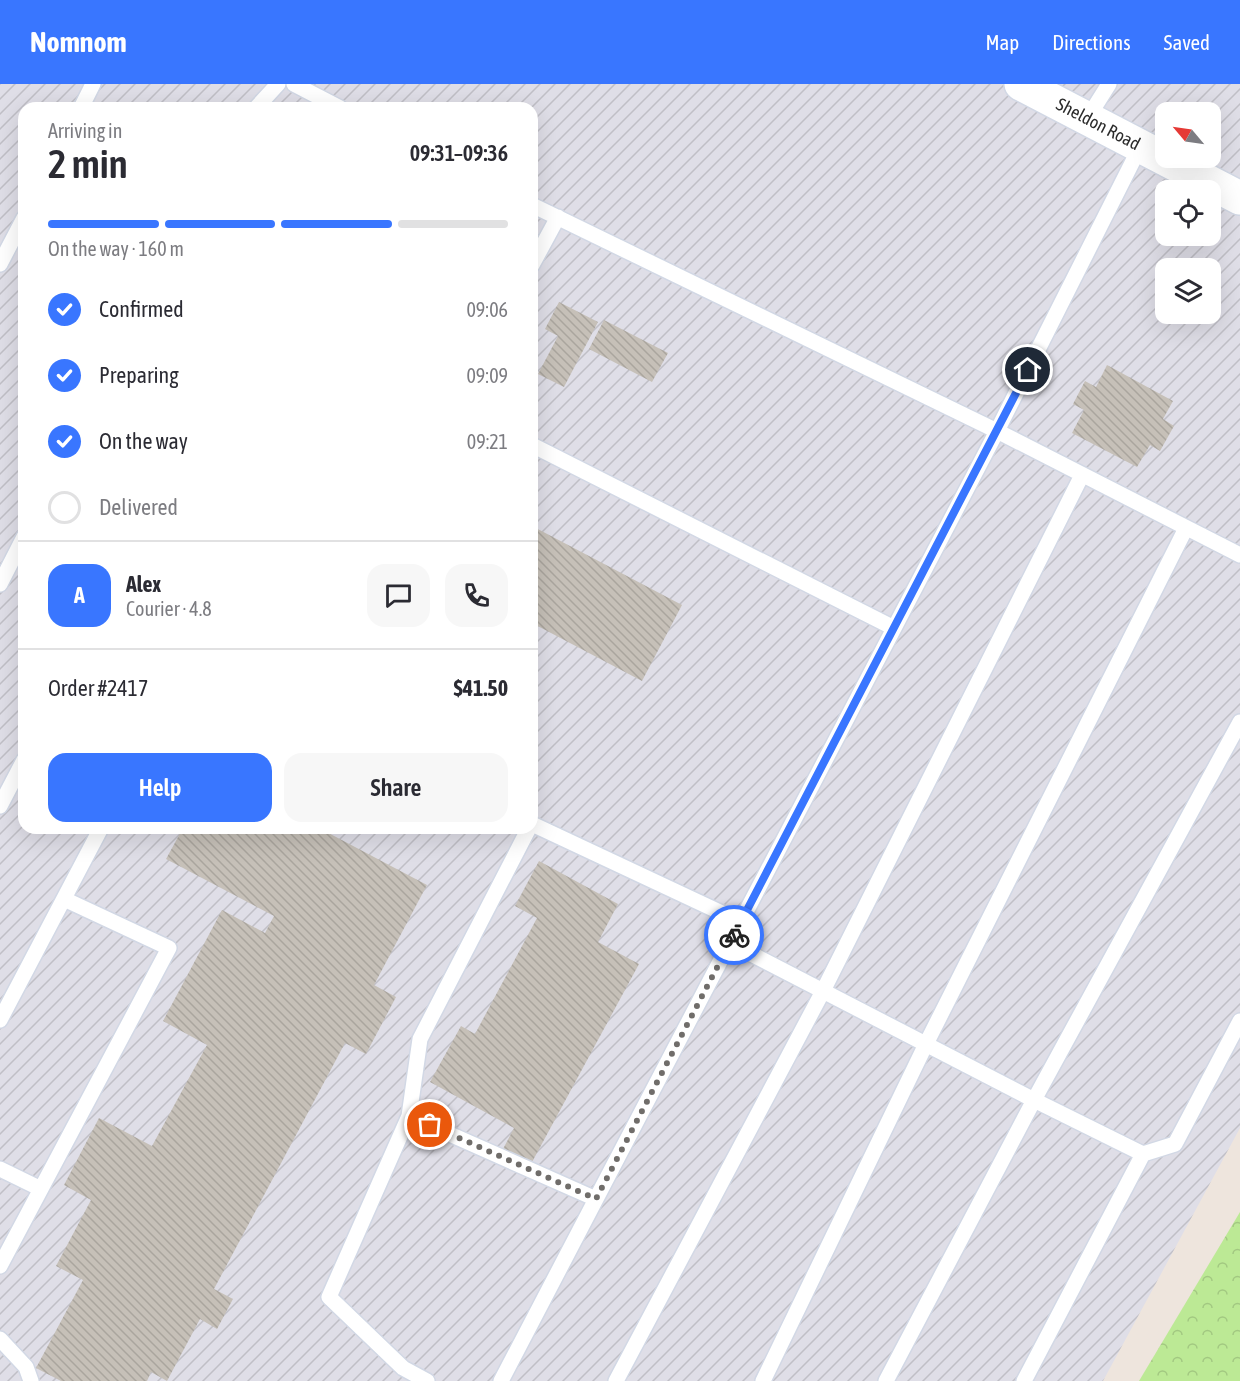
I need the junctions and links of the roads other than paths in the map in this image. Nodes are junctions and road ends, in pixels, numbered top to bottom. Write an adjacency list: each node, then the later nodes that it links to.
1 (93, 84): 6 (lane)
2 (278, 84): 7 (lane)
3 (294, 84): 8 (lane)
4 (1021, 84): 9 (main road, Sheldon Road)
5 (1109, 84): 9 (lane)
6 (84, 102)
7 (262, 102)
8 (328, 102)
9 (1087, 119): 10 (main road, Sheldon Road)
10 (1140, 147): 11 (main road, Sheldon Road); 17 (lane)
11 (1240, 198)
12 (538, 208): 13 (lane)
13 (558, 217): 15 (lane); 17 (lane)
14 (18, 230): 16 (lane)
15 (538, 255)
16 (0, 264)
17 (997, 431): 19 (lane); 24 (lane)
18 (538, 448): 24 (lane)
19 (1082, 475): 20 (lane); 34 (lane)
20 (1186, 528): 22 (lane); 37 (lane)
21 (18, 554): 23 (lane)
22 (1240, 555)
23 (0, 584)
24 (894, 628): 32 (lane)
25 (1240, 722): 38 (lane)
26 (18, 772): 27 (lane)
27 (0, 807)
28 (538, 827): 32 (lane)
29 (98, 834): 31 (lane)
30 (526, 834): 39 (lane)
31 (64, 898): 35 (lane); 42 (lane)
32 (741, 922): 33 (lane)
33 (730, 943): 34 (lane); 43 (lane)
34 (823, 991): 37 (lane); 49 (lane)
35 (0, 1020)
36 (1240, 1021): 40 (lane)
37 (926, 1044): 38 (lane); 50 (lane)
38 (1034, 1100): 40 (lane); 51 (lane)
39 (409, 1116): 43 (lane); 47 (lane)
40 (1143, 1154): 52 (lane)
41 (0, 1169): 42 (lane)
42 (41, 1189): 44 (lane)
43 (596, 1199): 48 (lane)
44 (0, 1266)
45 (0, 1339): 46 (lane)
46 (31, 1381)
47 (427, 1381)
48 (501, 1381)
49 (616, 1381)
50 (763, 1381)
51 (886, 1381)
52 (1024, 1381)

